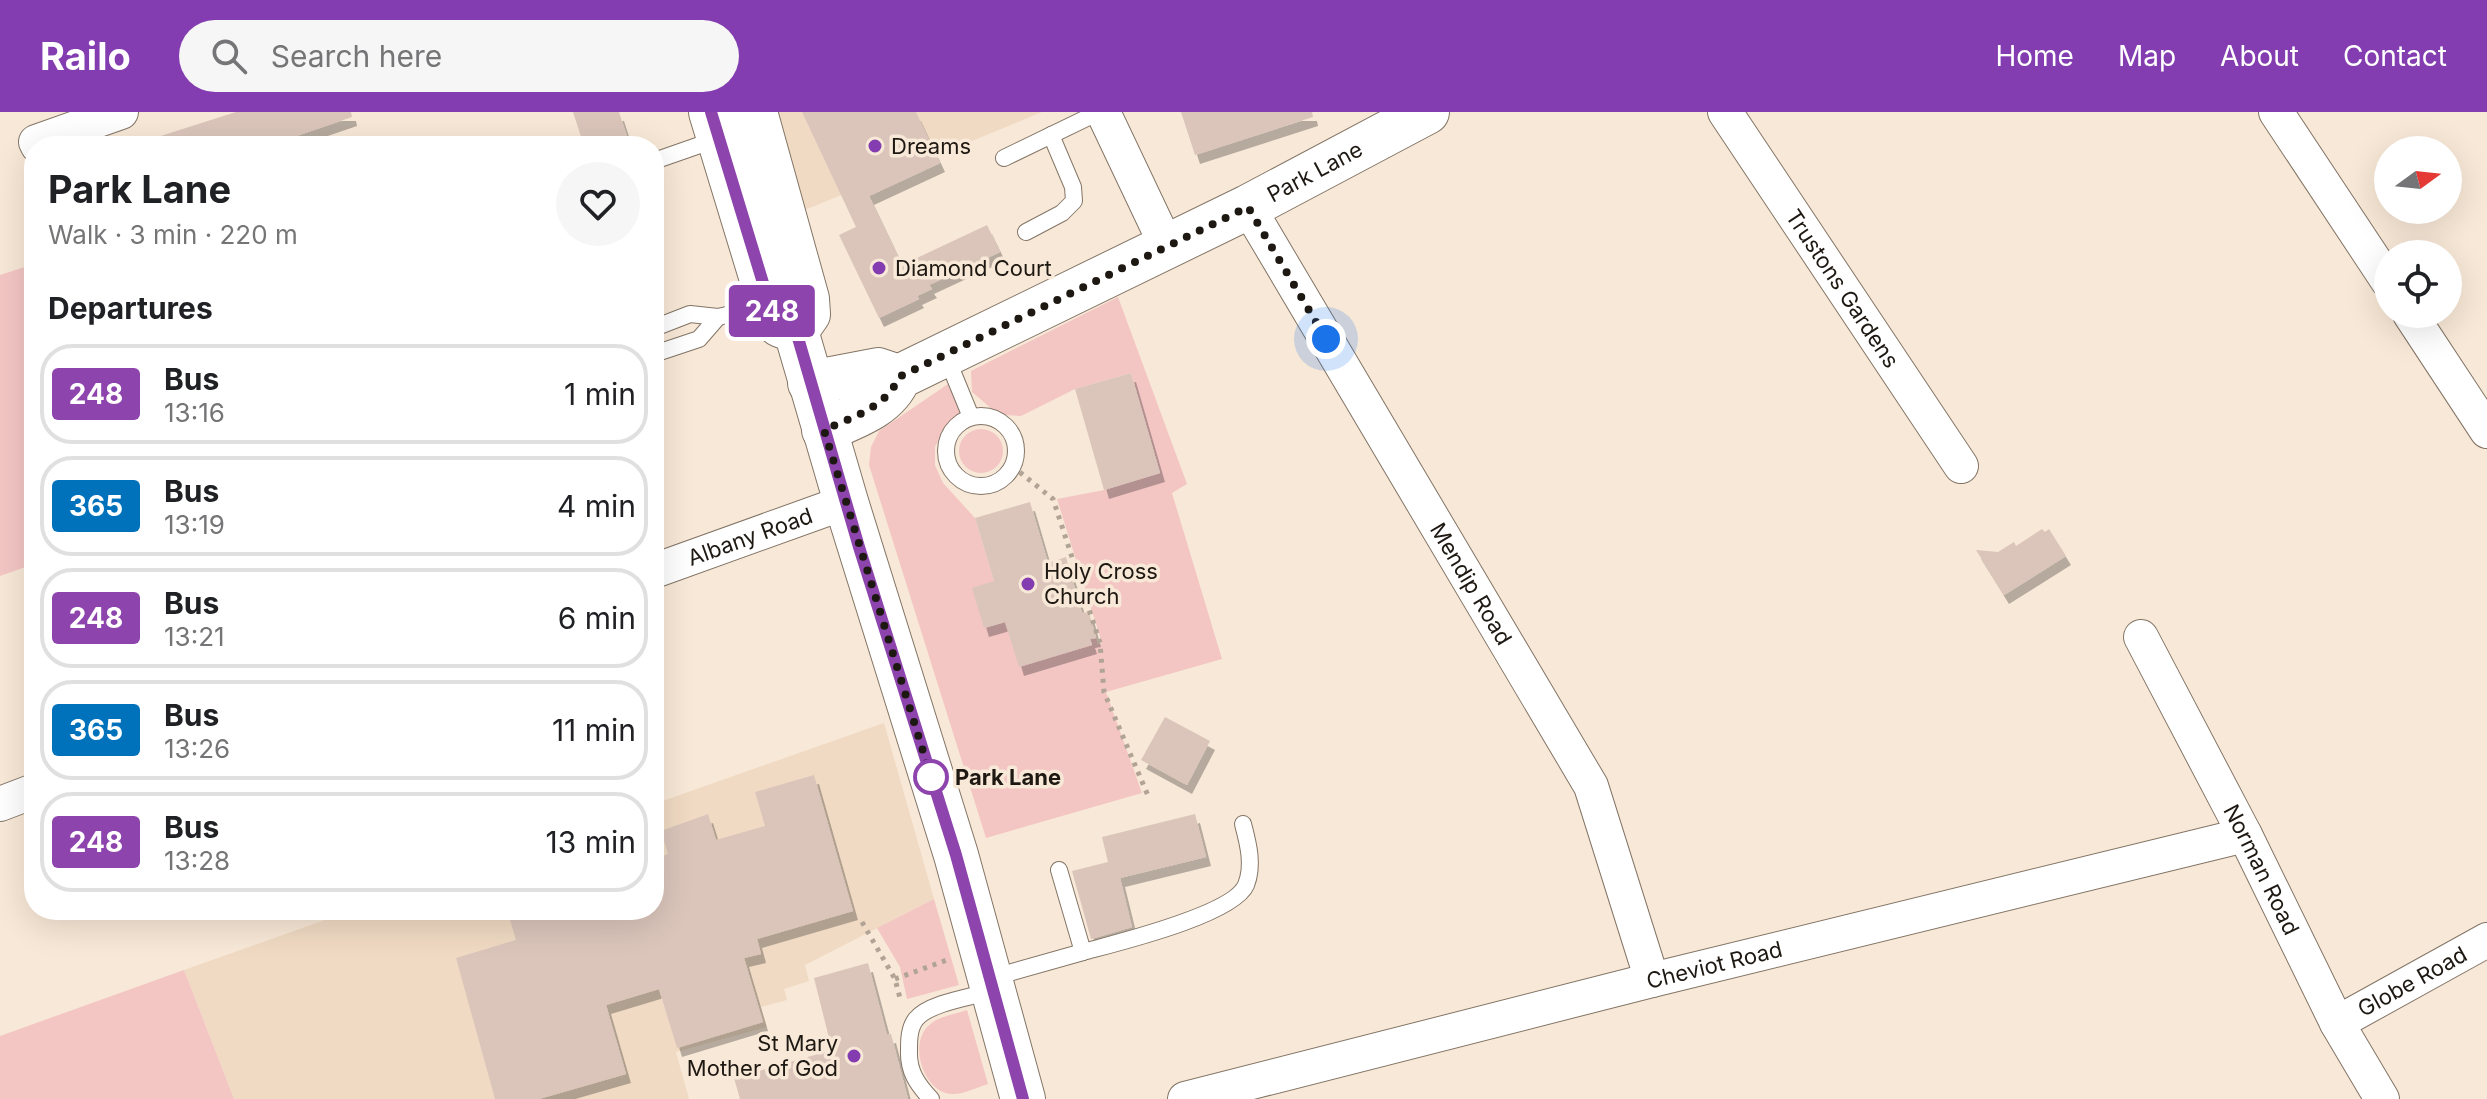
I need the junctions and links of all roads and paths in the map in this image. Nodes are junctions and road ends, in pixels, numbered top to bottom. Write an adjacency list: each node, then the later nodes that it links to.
1 (121, 112): 9 (street)
2 (755, 112): 18 (main road)
3 (1101, 112): 8 (lane); 14 (street)
4 (1427, 112): 12 (main road, Park Lane)
5 (1725, 112): 28 (street, Trustons Gardens)
6 (2276, 112): 15 (street)
7 (715, 125): 10 (lane); 18 (main road)
8 (1051, 135): 11 (lane); 13 (lane)
9 (53, 136)
10 (664, 155)
11 (1004, 158)
12 (1248, 207): 14 (main road, Park Lane); 43 (street, Mendip Road)
13 (1026, 232)
14 (1167, 247): 21 (main road, Park Lane)
15 (2374, 260)
16 (718, 317): 17 (lane); 18 (lane); 20 (lane)
17 (664, 324)
18 (788, 328): 23 (main road)
19 (2419, 328): 26 (street)
20 (664, 351)
21 (946, 354): 22 (main road, Park Lane); 24 (lane)
22 (899, 377): 23 (main road); 25 (main road, Park Lane)
23 (810, 383): 25 (main road)
24 (971, 417): 27 (lane); 27 (lane)
25 (824, 430): 29 (main road)
26 (2487, 431)
27 (1012, 466): 33 (path)
28 (1961, 466)
29 (846, 502): 30 (street, Albany Road); 41 (main road)
30 (664, 567)
31 (2141, 637): 36 (street, Norman Road)
32 (24, 795): 34 (street)
33 (1149, 798)
34 (0, 804)
35 (1243, 824): 40 (lane)
36 (2245, 835): 43 (street, Cheviot Road); 44 (street, Norman Road)
37 (1059, 870): 40 (lane)
38 (862, 922): 42 (path)
39 (2487, 940): 44 (street, Globe Road)
40 (1083, 952): 41 (lane)
41 (988, 972): 42 (path); 45 (lane); 47 (main road)
42 (895, 979): 45 (path)
43 (1652, 980): 48 (street, Cheviot Road)
44 (2337, 1023): 49 (street, Norman Road)
45 (909, 1034): 46 (lane)
46 (931, 1099)
47 (1023, 1099)
48 (1185, 1099)
49 (2382, 1099)

